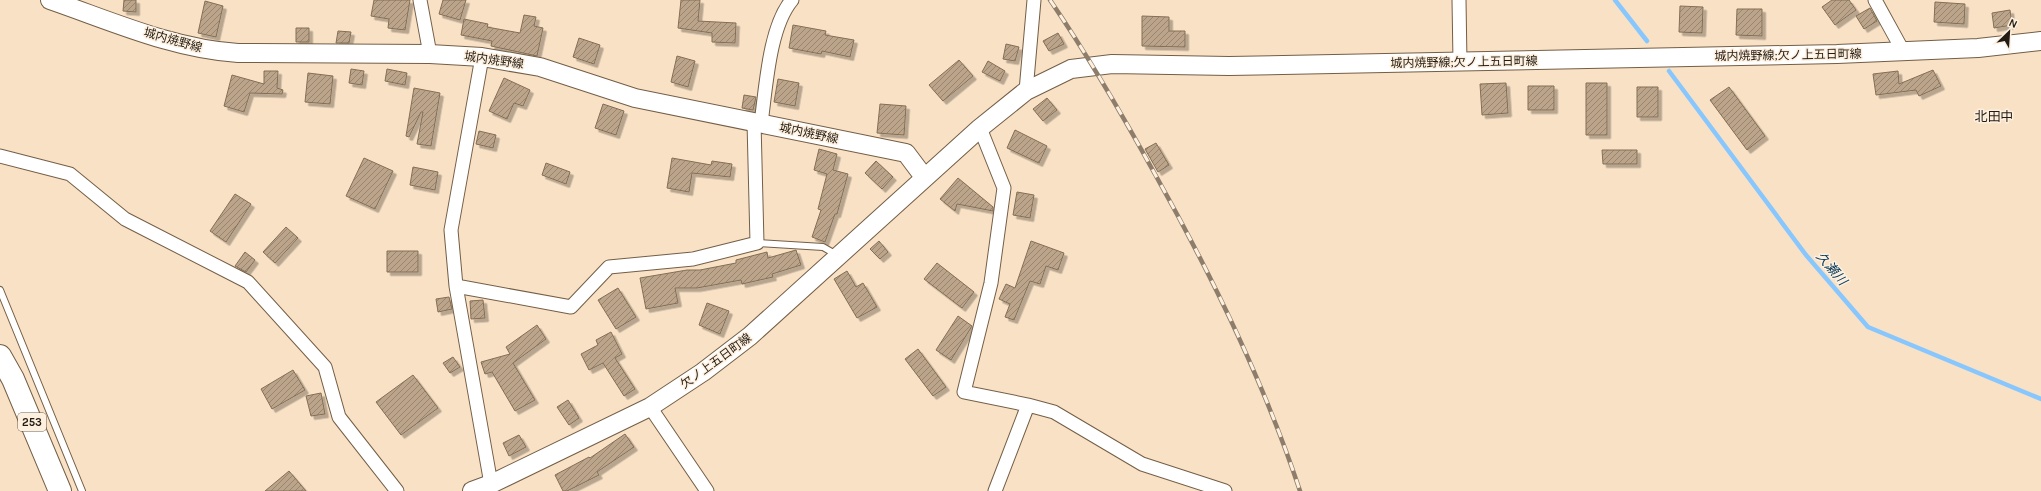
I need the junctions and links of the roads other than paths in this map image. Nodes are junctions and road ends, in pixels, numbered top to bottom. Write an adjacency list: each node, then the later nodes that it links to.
1 (50, 0): 9 (main road, 城内焼野線)
2 (420, 0): 9 (street)
3 (792, 0): 13 (street)
4 (1034, 0): 12 (street)
5 (1459, 0): 11 (street)
6 (1875, 0): 8 (street)
7 (2041, 41): 8 (main road, 城内焼野線;欠ノ上五日町線)
8 (1903, 51): 11 (main road, 城内焼野線;欠ノ上五日町線)
9 (430, 54): 10 (main road, 城内焼野線)
10 (482, 57): 13 (main road, 城内焼野線); 19 (street)
11 (1460, 62): 12 (main road, 城内焼野線;欠ノ上五日町線)
12 (1026, 91): 14 (main road, 城内焼野線;欠ノ上五日町線)
13 (758, 123): 16 (main road, 城内焼野線); 17 (street)
14 (980, 128): 16 (main road, 城内焼野線;欠ノ上五日町線); 22 (street)
15 (0, 156): 27 (street)
16 (924, 177): 18 (main road, 欠ノ上五日町線)
17 (757, 243): 18 (lane); 19 (street)
18 (838, 255): 23 (main road, 欠ノ上五日町線)
19 (456, 286): 24 (street)
20 (0, 290): 26 (lane)
21 (0, 356): 25 (highway, 253)
22 (1028, 405): 30 (street); 31 (street)
23 (650, 407): 24 (main road, 欠ノ上五日町線); 29 (street)
24 (491, 484): 28 (main road, 欠ノ上五日町線)
25 (60, 491)
26 (82, 491)
27 (397, 491)
28 (472, 491)
29 (707, 491)
30 (995, 491)
31 (1225, 491)

